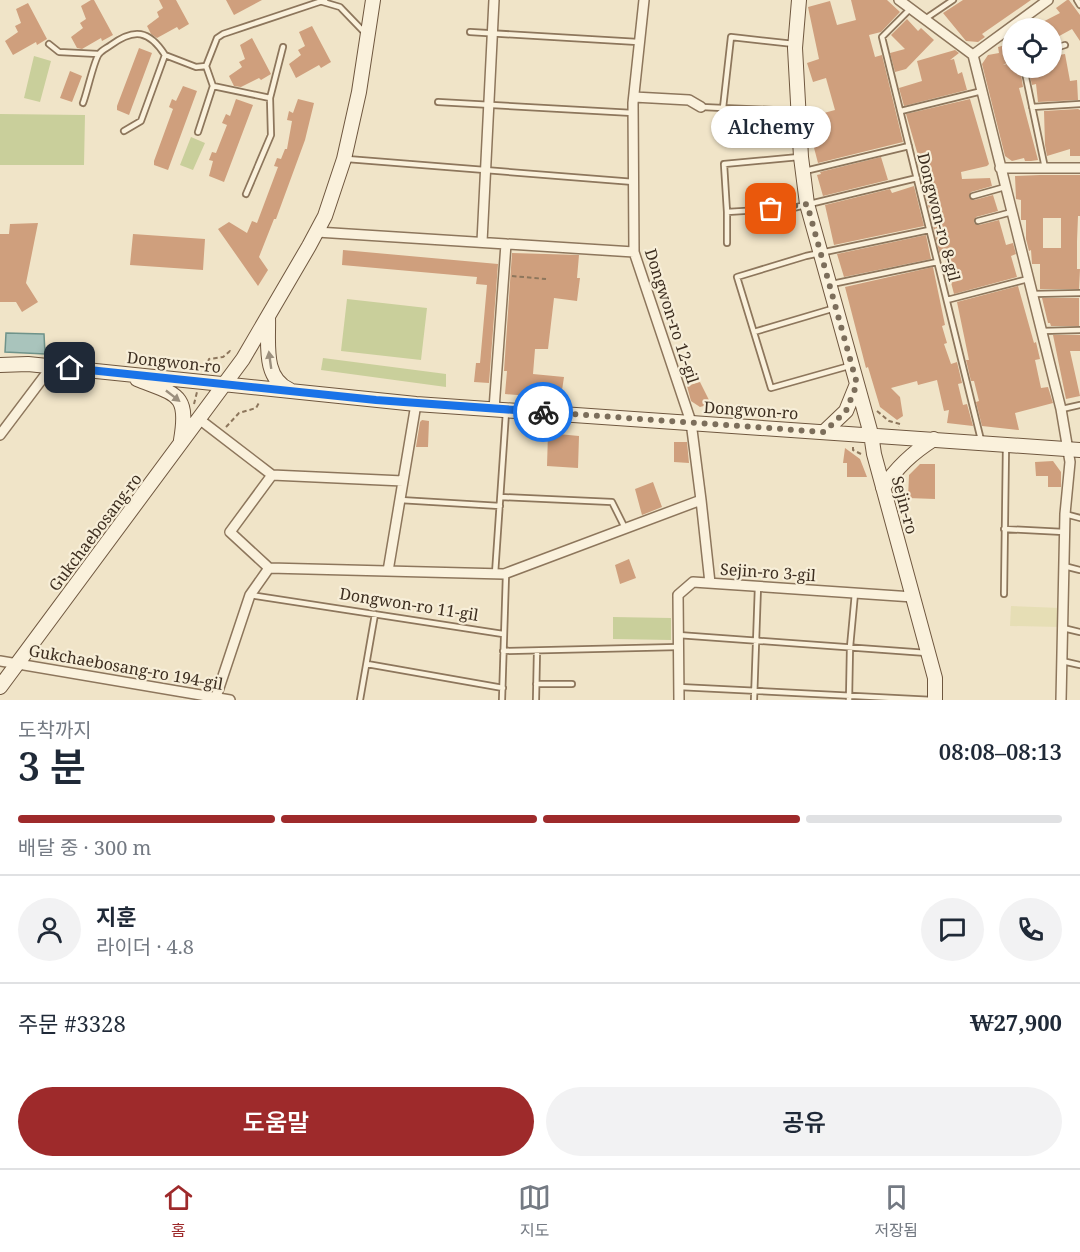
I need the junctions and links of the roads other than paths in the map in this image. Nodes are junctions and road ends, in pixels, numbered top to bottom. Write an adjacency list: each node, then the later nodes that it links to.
1 (373, 0): 16 (main road, Gukchaebosang-ro)
2 (494, 0): 15 (street)
3 (644, 0): 18 (street, Dongwon-ro 12-gil)
4 (800, 0): 20 (main road, Sejin-ro)
5 (899, 0): 11 (street)
6 (953, 0): 13 (lane)
7 (1048, 0): 12 (street)
8 (1077, 0): 10 (lane)
9 (324, 1): 16 (lane); 27 (lane)
10 (1080, 5)
11 (911, 9): 13 (street); 41 (lane, Dongwon-ro 8-gil)
12 (1026, 18)
13 (925, 19): 26 (street)
14 (470, 32): 15 (lane)
15 (493, 34): 18 (lane); 35 (street)
16 (368, 36): 47 (main road, Gukchaebosang-ro)
17 (1002, 36): 26 (street)
18 (639, 42): 31 (street, Dongwon-ro 12-gil)
19 (48, 44): 24 (lane)
20 (795, 45): 39 (lane); 40 (main road, Sejin-ro)
21 (1065, 45): 22 (lane)
22 (1062, 46)
23 (284, 47): 32 (lane)
24 (98, 54): 25 (lane); 34 (lane)
25 (165, 55): 27 (lane); 43 (lane)
26 (973, 55): 30 (street)
27 (206, 66): 29 (lane)
28 (1026, 78): 38 (lane)
29 (213, 86): 32 (lane); 44 (lane)
30 (982, 91): 41 (lane); 48 (street)
31 (634, 97): 37 (street); 42 (street, Dongwon-ro 12-gil)
32 (270, 98): 56 (lane)
33 (438, 102): 35 (lane)
34 (84, 103)
35 (488, 105): 42 (lane); 51 (street)
36 (1080, 105): 38 (lane)
37 (700, 107): 39 (lane)
38 (1032, 107): 49 (lane)
39 (723, 108): 40 (lane)
40 (798, 111): 46 (main road, Sejin-ro)
41 (901, 111): 45 (lane, Dongwon-ro 8-gil)
42 (633, 113): 54 (street, Dongwon-ro 12-gil)
43 (124, 131)
44 (198, 132)
45 (909, 146): 52 (lane); 53 (lane, Dongwon-ro 8-gil)
46 (801, 157): 52 (main road, Sejin-ro); 59 (lane)
47 (344, 159): 51 (lane); 63 (main road, Gukchaebosang-ro)
48 (1000, 168): 49 (street); 55 (street)
49 (1046, 168): 50 (street)
50 (1080, 168)
51 (486, 170): 54 (lane); 64 (street)
52 (803, 172): 58 (main road, Sejin-ro)
53 (917, 178): 58 (lane); 62 (lane, Dongwon-ro 8-gil)
54 (634, 182): 67 (street, Dongwon-ro 12-gil)
55 (1005, 187): 57 (lane); 60 (street)
56 (246, 194)
57 (973, 196)
58 (807, 204): 59 (lane); 68 (main road, Sejin-ro)
59 (727, 212): 65 (lane)
60 (1012, 212): 61 (lane); 70 (street)
61 (978, 221)
62 (929, 230): 68 (lane); 69 (lane, Dongwon-ro 8-gil)
63 (317, 232): 64 (street); 76 (main road, Gukchaebosang-ro)
64 (482, 242): 66 (street)
65 (727, 243)
66 (506, 244): 67 (street); 89 (street)
67 (634, 252): 92 (street, Dongwon-ro 12-gil)
68 (820, 255): 71 (main road, Sejin-ro); 79 (lane)
69 (937, 262): 71 (lane); 74 (lane, Dongwon-ro 8-gil)
70 (1030, 279): 73 (street); 74 (lane)
71 (830, 285): 75 (main road, Sejin-ro)
72 (1080, 293): 73 (lane)
73 (1033, 294): 78 (street)
74 (946, 300): 97 (lane, Dongwon-ro 8-gil)
75 (836, 307): 79 (lane); 81 (main road, Sejin-ro)
76 (268, 316): 84 (main road, Gukchaebosang-ro); 86 (main road, one-way to 76)
77 (1080, 330): 78 (lane)
78 (1042, 331): 90 (street)
79 (754, 332): 81 (lane)
80 (0, 365): 82 (main road, Dongwon-ro)
81 (852, 365): 85 (main road, Sejin-ro)
82 (52, 366): 83 (main road, Dongwon-ro); 95 (street)
83 (124, 373): 84 (main road, Dongwon-ro); 99 (main road, one-way to 99)
84 (226, 383): 86 (main road, Dongwon-ro); 91 (main road, Gukchaebosang-ro)
85 (857, 384): 93 (main road); 94 (main road, Sejin-ro)
86 (295, 393): 87 (main road, Dongwon-ro)
87 (416, 404): 89 (main road, Dongwon-ro); 102 (street)
88 (1080, 405): 90 (lane)
89 (500, 409): 92 (main road, Dongwon-ro); 104 (lane)
90 (1061, 409): 100 (street)
91 (199, 419): 99 (main road, Gukchaebosang-ro); 101 (street)
92 (691, 422): 93 (main road, Dongwon-ro); 106 (street)
93 (824, 432): 94 (main road, Dongwon-ro)
94 (871, 434): 96 (main road, Dongwon-ro); 103 (main road, Sejin-ro)
95 (0, 435)
96 (934, 439): 97 (main road, Dongwon-ro); 103 (main road)
97 (981, 442): 98 (main road, Dongwon-ro)
98 (1006, 444): 100 (main road, Dongwon-ro); 111 (lane)
99 (180, 445): 138 (main road, Gukchaebosang-ro)
100 (1075, 450): 108 (street)
101 (272, 475): 102 (street); 114 (street)
102 (403, 481): 105 (street)
103 (884, 488): 124 (main road, Sejin-ro)
104 (501, 496): 107 (lane); 110 (lane)
105 (400, 500): 107 (lane); 116 (street)
106 (701, 500): 110 (street, Dongwon-ro 11-gil); 119 (street)
107 (500, 506): 117 (lane)
108 (1065, 514): 109 (lane); 112 (street)
109 (1080, 518)
110 (625, 528): 118 (street, Dongwon-ro 11-gil)
111 (1004, 529): 112 (lane); 122 (lane)
112 (1064, 532): 113 (street)
113 (1064, 566): 115 (lane); 126 (street)
114 (268, 568): 116 (street, Dongwon-ro 11-gil); 123 (street)
115 (1080, 570)
116 (388, 571): 117 (street, Dongwon-ro 11-gil)
117 (495, 574): 118 (street, Dongwon-ro 11-gil)
118 (506, 574): 128 (lane, Dongwon-ro 11-gil)
119 (710, 583): 120 (street, Sejin-ro 3-gil); 129 (street, Sejin-ro 3-gil)
120 (758, 586): 121 (street, Sejin-ro 3-gil); 130 (lane)
121 (855, 593): 124 (street, Sejin-ro 3-gil); 132 (lane)
122 (1004, 594)
123 (250, 595): 125 (lane, Dongwon-ro 11-gil); 148 (street)
124 (913, 597): 135 (main road, Sejin-ro)
125 (375, 614): 128 (lane, Dongwon-ro 11-gil); 139 (lane)
126 (1063, 628): 127 (lane); 136 (street)
127 (1080, 632)
128 (503, 634): 133 (lane)
129 (678, 635): 130 (lane); 131 (street, Sejin-ro 3-gil)
130 (755, 640): 132 (lane); 146 (lane)
131 (678, 647): 134 (lane); 144 (street, Sejin-ro 3-gil)
132 (850, 647): 135 (lane); 147 (lane)
133 (503, 651): 134 (lane); 145 (lane)
134 (537, 651): 141 (lane)
135 (928, 653): 155 (main road, Sejin-ro)
136 (1062, 661): 140 (lane); 156 (street)
137 (0, 662): 138 (street)
138 (17, 664): 143 (main road, Gukchaebosang-ro); 148 (street, Gukchaebosang-ro 194-gil)
139 (367, 664): 145 (lane); 150 (lane)
140 (1080, 665)
141 (536, 684): 142 (lane); 152 (lane)
142 (572, 684)
143 (0, 687)
144 (679, 687): 146 (lane, Sejin-ro); 153 (street, Sejin-ro 3-gil)
145 (503, 688): 151 (lane)
146 (754, 691): 147 (lane, Sejin-ro); 154 (lane)
147 (849, 698): 155 (lane, Sejin-ro)
148 (216, 699): 149 (street, Gukchaebosang-ro 194-gil)
149 (230, 700)
150 (360, 700)
151 (502, 700)
152 (536, 700)
153 (679, 700)
154 (754, 700)
155 (934, 700)
156 (1061, 700)

